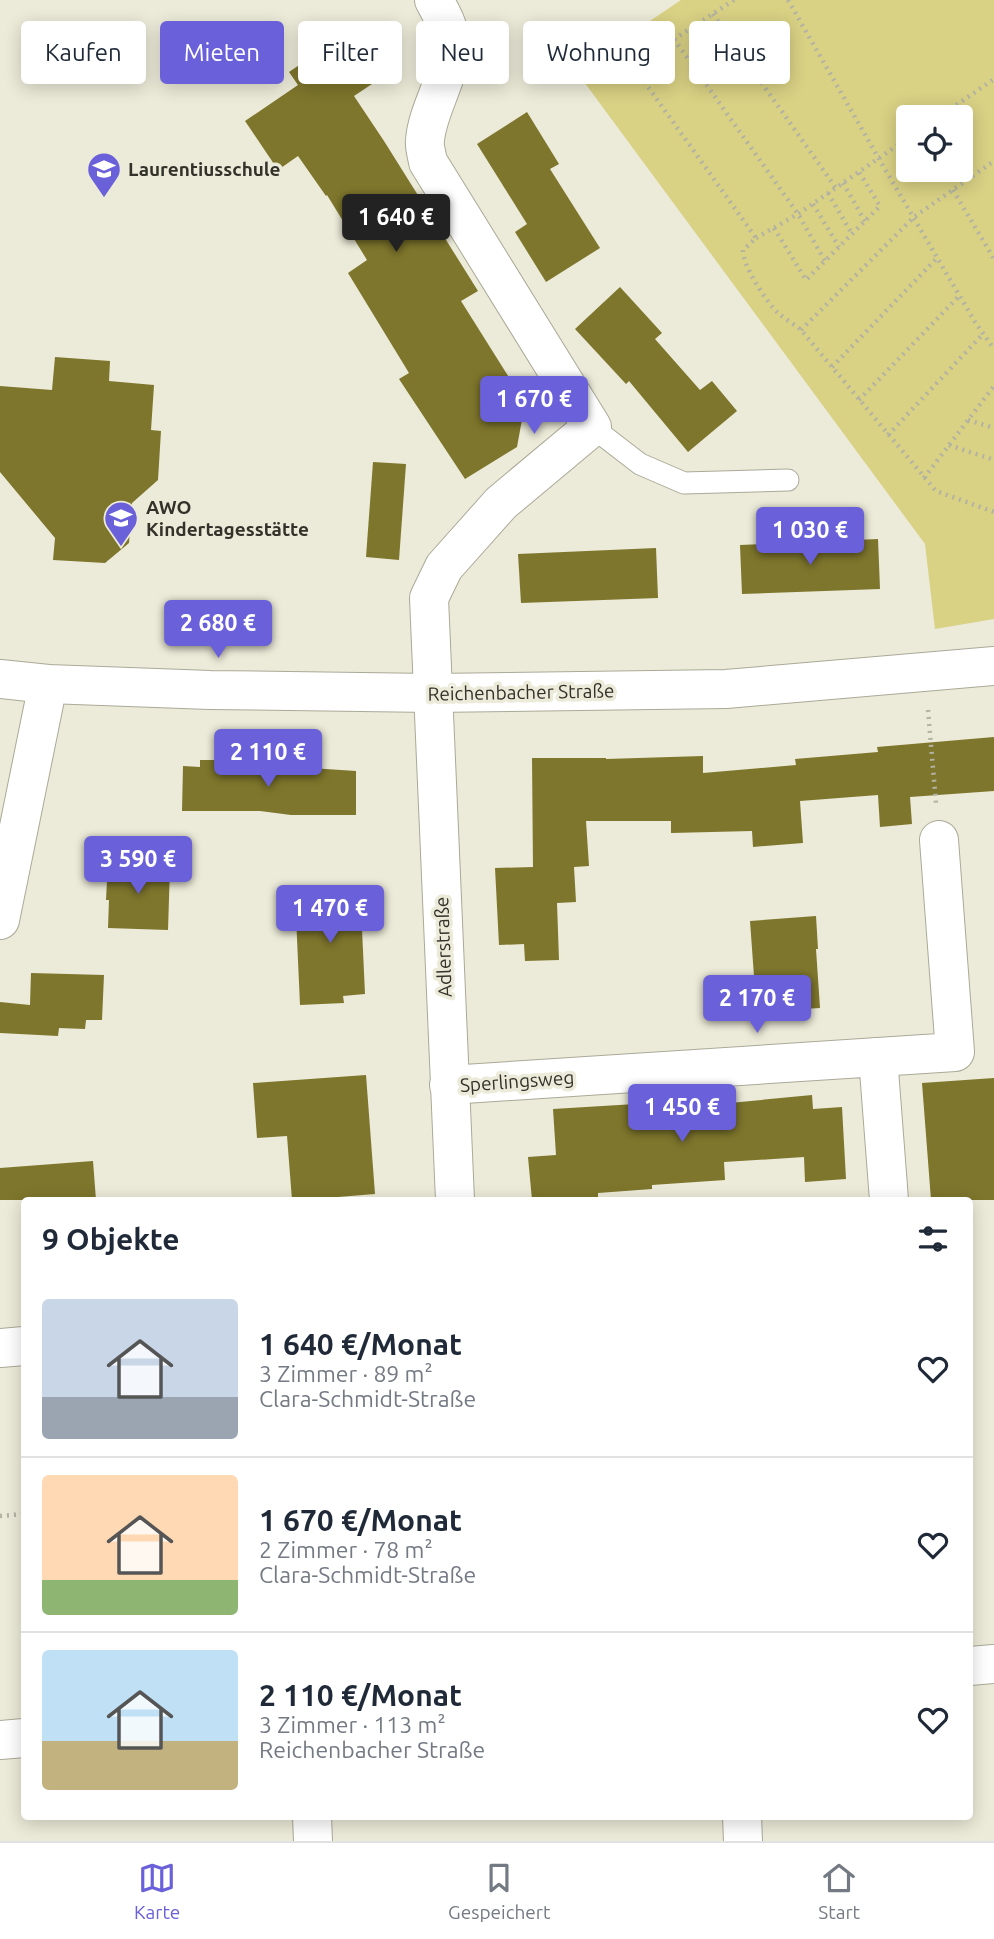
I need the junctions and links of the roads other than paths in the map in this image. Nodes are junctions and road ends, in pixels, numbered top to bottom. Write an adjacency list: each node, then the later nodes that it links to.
1 (434, 0): 2 (street)
2 (592, 427): 3 (lane); 7 (street, Adlerstraße)
3 (788, 480)
4 (994, 666): 7 (street, Reichenbacher Straße)
5 (0, 679): 6 (street, Reichenbacher Straße)
6 (48, 684): 7 (street, Reichenbacher Straße); 9 (street)
7 (432, 693): 11 (street, Adlerstraße)
8 (939, 840): 10 (street, Sperlingsweg)
9 (0, 920)
10 (878, 1057): 11 (street, Sperlingsweg); 13 (street)
11 (449, 1085): 12 (street, Adlerstraße)
12 (455, 1197)
13 (889, 1197)
14 (21, 1346): 15 (street)
15 (0, 1348)
16 (994, 1664): 17 (street)
17 (973, 1666)
18 (21, 1738): 19 (street)
19 (0, 1740)
20 (312, 1820): 22 (street)
21 (742, 1820): 23 (street)
22 (313, 1841)
23 (743, 1841)

